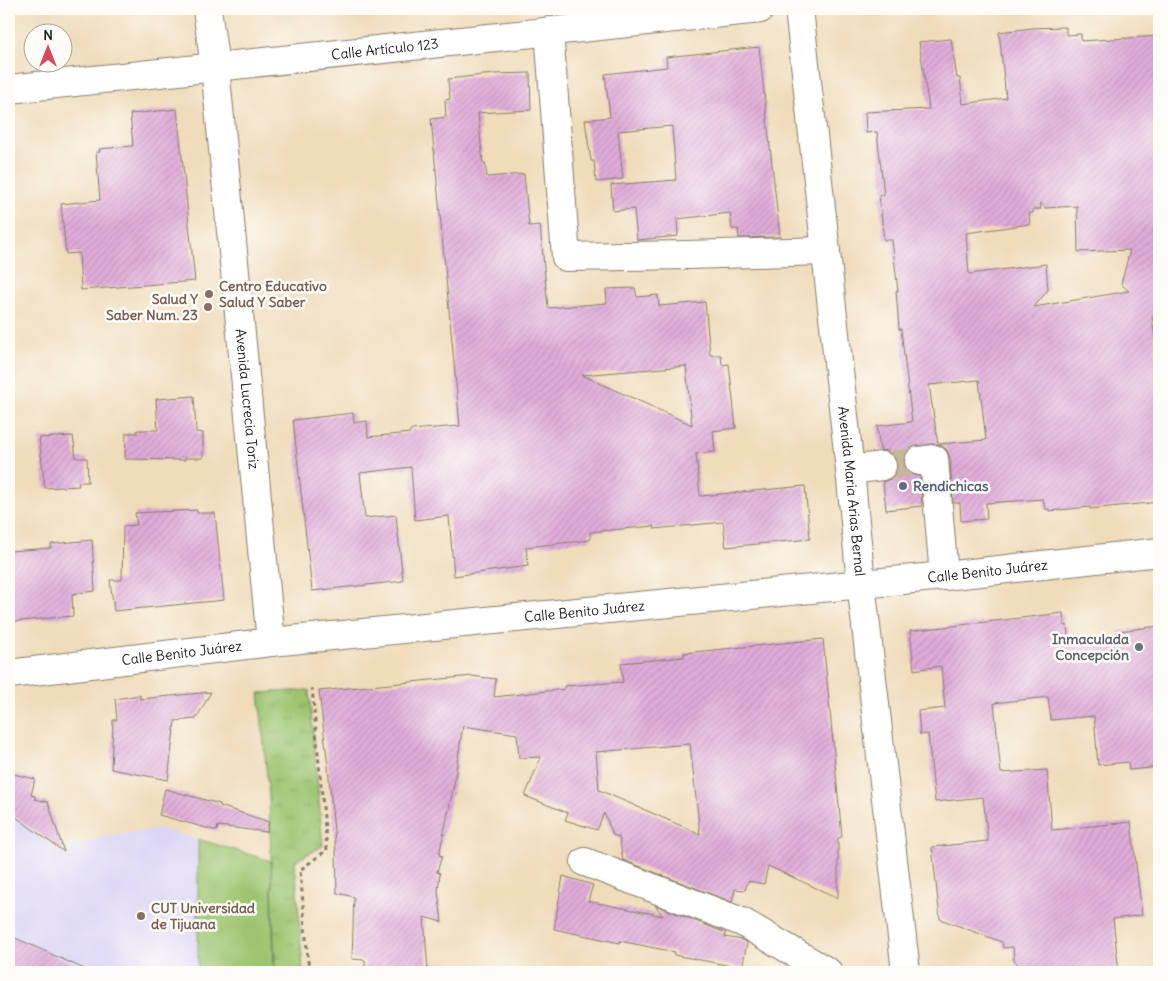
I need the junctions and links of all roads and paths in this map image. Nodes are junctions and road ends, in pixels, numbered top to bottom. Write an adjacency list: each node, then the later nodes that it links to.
1 (208, 9): 5 (street, Avenida Lucrecia Toriz)
2 (760, 9): 4 (street, Calle Artículo 123)
3 (799, 9): 7 (street, Avenida Maria Arias Bernal)
4 (549, 31): 5 (street, Calle Artículo 123); 7 (street)
5 (215, 67): 6 (street, Calle Artículo 123); 14 (street, Avenida Lucrecia Toriz)
6 (9, 88)
7 (826, 251): 10 (street, Avenida Maria Arias Bernal)
8 (919, 461): 12 (street)
9 (882, 466): 10 (street)
10 (850, 470): 13 (street, Avenida Maria Arias Bernal)
11 (1159, 552): 12 (street, Calle Benito Juárez)
12 (944, 576): 13 (street, Calle Benito Juárez)
13 (861, 583): 14 (street, Calle Benito Juárez); 20 (street, Avenida Maria Arias Bernal)
14 (271, 642): 15 (street, Calle Benito Juárez)
15 (9, 674)
16 (312, 688): 18 (path)
17 (585, 862): 19 (street)
18 (309, 972)
19 (828, 972)
20 (906, 972)

